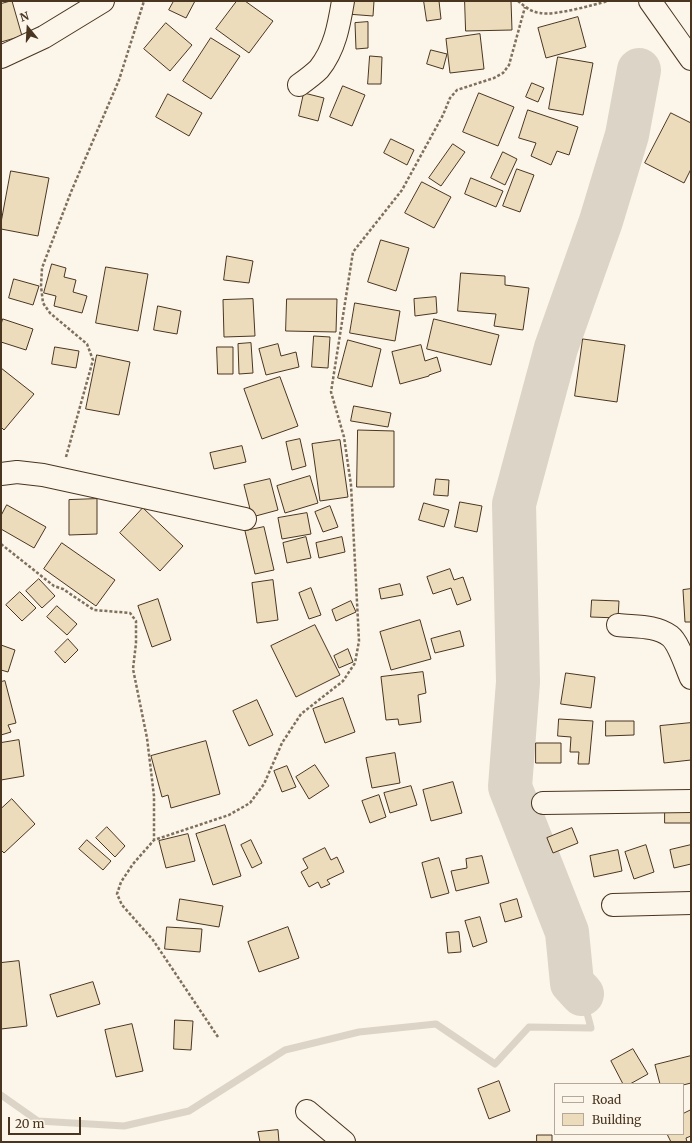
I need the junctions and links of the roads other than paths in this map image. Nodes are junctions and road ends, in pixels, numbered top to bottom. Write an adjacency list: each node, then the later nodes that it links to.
1 (103, 1): 4 (street)
2 (343, 1): 6 (street)
3 (650, 1): 5 (street)
4 (1, 57)
5 (691, 59)
6 (299, 86)
7 (1, 474): 8 (street)
8 (245, 519)
9 (618, 625): 10 (street)
10 (691, 678)
11 (691, 801): 12 (street)
12 (543, 803)
13 (691, 904): 14 (street)
14 (613, 905)
15 (307, 1111): 16 (street)
16 (344, 1142)

